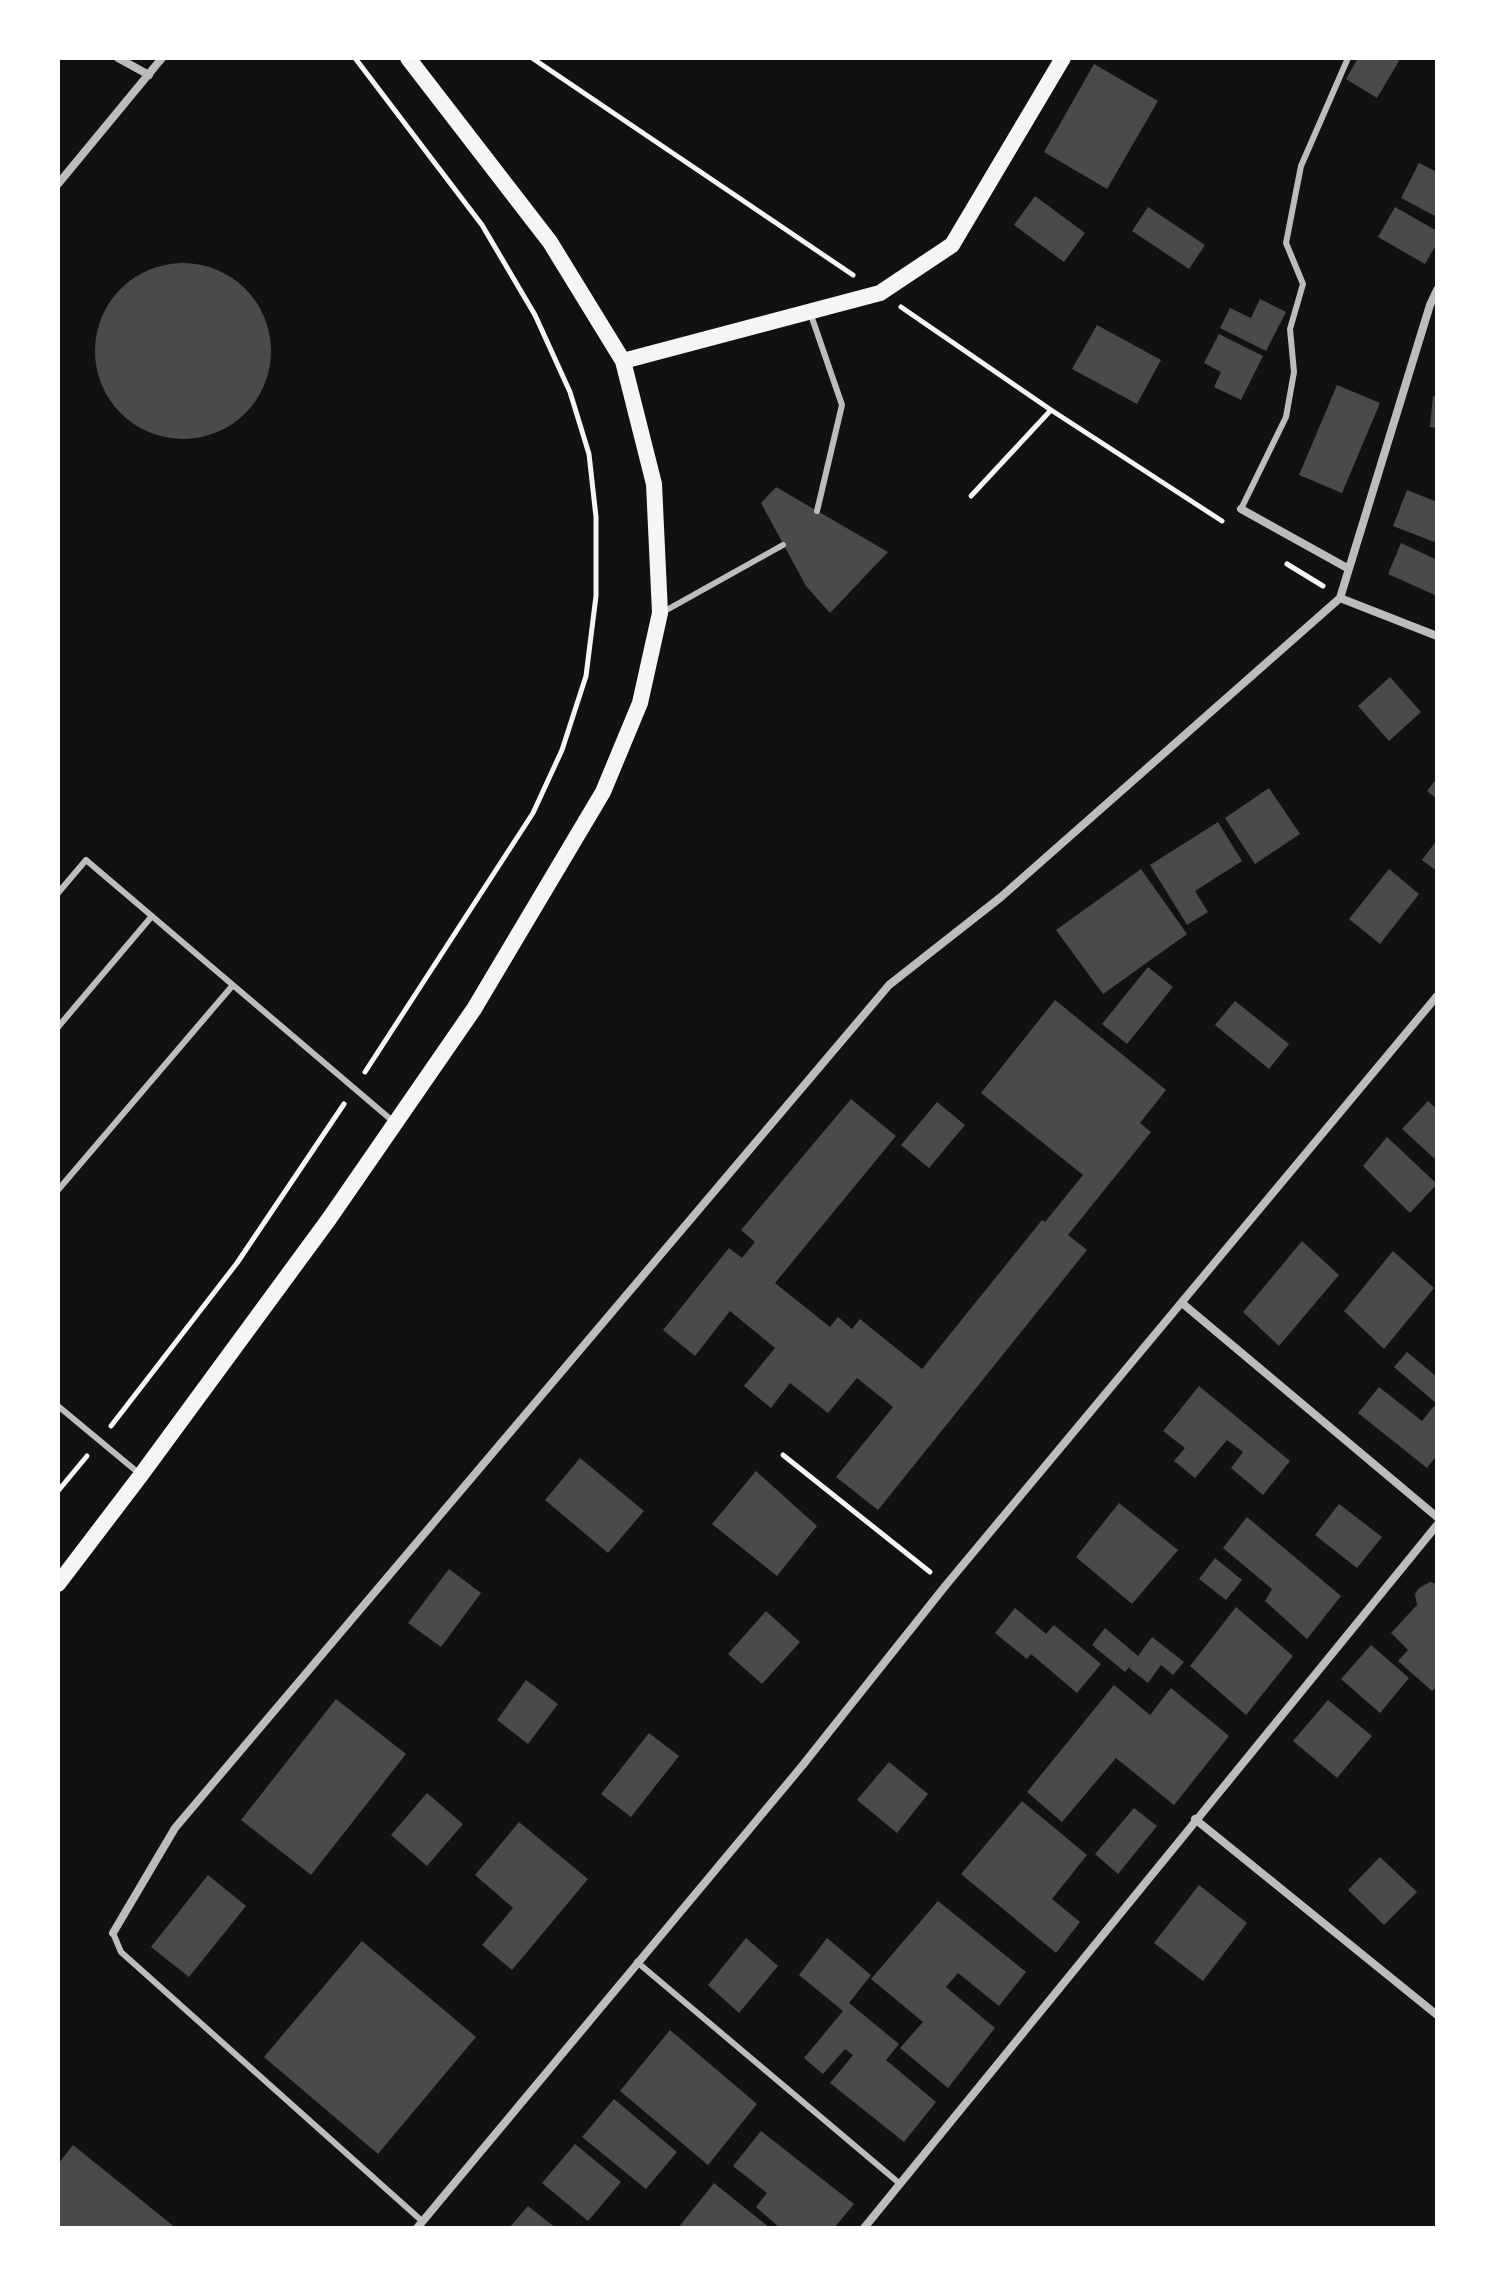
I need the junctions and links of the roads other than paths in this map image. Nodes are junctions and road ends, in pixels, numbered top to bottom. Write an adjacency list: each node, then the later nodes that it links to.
1 (118, 58): 6 (street)
2 (162, 58): 6 (street)
3 (408, 58): 10 (main road)
4 (1063, 58): 9 (main road)
5 (1348, 58): 11 (lane)
6 (149, 75): 7 (street)
7 (58, 184)
8 (1437, 290): 14 (street)
9 (810, 312): 10 (main road); 12 (lane)
10 (623, 361): 16 (main road)
11 (1241, 509): 14 (street)
12 (817, 511)
13 (783, 545): 16 (lane)
14 (1349, 569): 15 (street)
15 (1340, 598): 17 (street); 32 (street)
16 (660, 613): 23 (main road)
17 (1437, 636)
18 (58, 893): 19 (lane)
19 (152, 916): 20 (lane); 22 (lane)
20 (233, 985): 23 (lane); 24 (lane)
21 (1437, 996): 25 (street)
22 (58, 1027)
23 (395, 1123): 27 (main road)
24 (58, 1190)
25 (1182, 1303): 28 (street); 33 (street)
26 (58, 1406): 27 (lane)
27 (141, 1475): 30 (main road)
28 (1437, 1517)
29 (1437, 1525): 31 (street)
30 (58, 1584)
31 (1195, 1819): 34 (street); 35 (street)
32 (113, 1933): 36 (lane)
33 (637, 1962): 35 (lane); 36 (street)
34 (1437, 2015)
35 (899, 2183): 37 (street)
36 (419, 2225)
37 (864, 2228)

